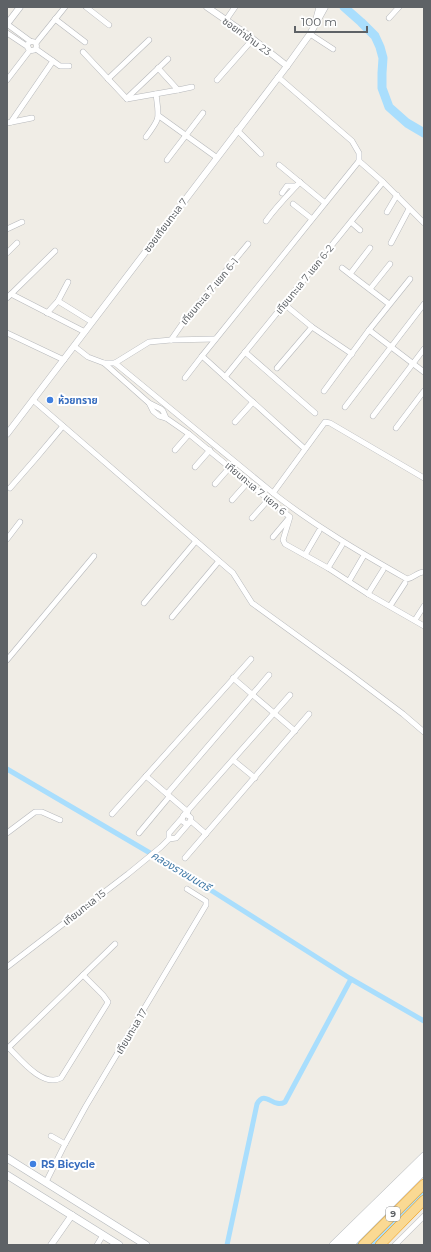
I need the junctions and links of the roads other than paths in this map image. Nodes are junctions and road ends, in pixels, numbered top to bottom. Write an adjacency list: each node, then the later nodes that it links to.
1 (20, 7): 12 (street)
2 (65, 7): 10 (street)
3 (86, 7): 13 (street)
4 (207, 7): 11 (street, ซอยท่าข้าม 23)
5 (235, 7): 11 (street)
6 (319, 7): 14 (street)
7 (325, 7): 14 (street, ซอยเทียนทะเล 7)
8 (399, 7): 9 (street)
9 (389, 18)
10 (55, 19): 19 (street); 20 (street)
11 (226, 20): 17 (street, ซอยท่าข้าม 23)
12 (7, 24): 20 (street)
13 (109, 25)
14 (315, 25): 16 (street, ซอยเทียนทะเล 7)
15 (7, 32): 20 (street)
16 (310, 34): 21 (street); 26 (street, ซอยเทียนทะเล 7)
17 (252, 38): 26 (street, ซอยท่าข้าม 23); 31 (street)
18 (149, 40): 30 (street)
19 (85, 42)
20 (32, 46): 24 (street); 28 (street)
21 (332, 49)
22 (83, 52): 30 (street)
23 (168, 60): 27 (street)
24 (53, 61): 25 (street); 39 (street)
25 (69, 66)
26 (287, 66): 29 (street, ซอยเทียนทะเล 7)
27 (158, 68): 33 (street); 35 (street)
28 (8, 77)
29 (278, 77): 40 (street, ซอยเทียนทะเล 7); 46 (street)
30 (108, 79): 35 (street)
31 (217, 80)
32 (192, 87): 33 (street)
33 (178, 90): 34 (street)
34 (156, 94): 35 (street); 37 (street)
35 (127, 99)
36 (203, 113): 41 (street)
37 (159, 116): 41 (street); 42 (street)
38 (32, 118): 39 (street)
39 (9, 122)
40 (237, 130): 43 (street); 44 (street, ซอยเทียนทะเล 7)
41 (186, 135): 44 (street); 45 (street)
42 (146, 137)
43 (261, 154)
44 (216, 157): 81 (street, ซอยเทียนทะเล 7)
45 (167, 160)
46 (359, 161): 48 (street); 52 (street)
47 (279, 165): 49 (street)
48 (383, 182): 51 (street); 59 (street, เทียนทะเล 7 แยก 6-2)
49 (298, 184): 50 (street); 52 (street); 57 (street)
50 (282, 193)
51 (396, 196): 54 (street); 55 (street)
52 (325, 203): 56 (street)
53 (293, 204): 56 (street)
54 (409, 209): 60 (street); 64 (street)
55 (387, 212)
56 (312, 219): 87 (street)
57 (266, 221)
58 (22, 222): 61 (street)
59 (351, 222): 62 (street); 77 (street, เทียนทะเล 7 แยก 6-2)
60 (424, 223)
61 (7, 229)
62 (360, 230)
63 (17, 243): 68 (street)
64 (391, 243)
65 (248, 244): 86 (street, เทียนทะเล 7 แยก 6-1)
66 (370, 248): 71 (street)
67 (55, 251): 75 (street)
68 (7, 253)
69 (390, 264): 74 (street)
70 (342, 268): 71 (street)
71 (350, 274): 74 (street)
72 (410, 279): 78 (street)
73 (68, 282): 76 (street)
74 (370, 289): 78 (street)
75 (9, 296): 80 (street)
76 (58, 301): 80 (street); 81 (street)
77 (284, 304): 82 (street); 91 (street, เทียนทะเล 7 แยก 6-2)
78 (390, 304): 83 (street)
79 (424, 304): 89 (street)
80 (47, 313): 84 (street)
81 (92, 322): 84 (street, ซอยเทียนทะเล 7)
82 (312, 327): 92 (street); 98 (street)
83 (369, 330): 89 (street); 92 (street)
84 (84, 332): 88 (street, ซอยเทียนทะเล 7)
85 (7, 333): 94 (street)
86 (171, 340): 87 (street); 96 (street)
87 (215, 340): 93 (street)
88 (74, 346): 94 (street, ซอยเทียนทะเล 7); 95 (street, เทียนทะเล 7 แยก 6)
89 (391, 346): 97 (street); 106 (street)
90 (424, 349): 97 (street)
91 (245, 352): 100 (street, เทียนทะเล 7 แยก 6-2); 107 (street)
92 (352, 354): 102 (street)
93 (202, 356): 100 (street); 101 (street)
94 (64, 360): 104 (street, ซอยเทียนทะเล 7)
95 (104, 363): 96 (street); 113 (street, เทียนทะเล 7 แยก 6)
96 (115, 363): 123 (street)
97 (413, 363): 99 (street); 108 (street)
98 (277, 368)
99 (424, 372)
100 (225, 377): 105 (street)
101 (185, 378)
102 (324, 391)
103 (424, 391): 111 (street)
104 (33, 400): 110 (street); 112 (street, ซอยเทียนทะเล 7)
105 (253, 402): 109 (street); 114 (street)
106 (345, 407)
107 (315, 413)
108 (373, 416)
109 (235, 422)
110 (63, 426): 122 (street); 132 (street)
111 (396, 428)
112 (7, 434)
113 (189, 434): 115 (street); 116 (street, เทียนทะเล 7 แยก 6)
114 (305, 449): 119 (street); 123 (street)
115 (175, 450)
116 (210, 450): 117 (street); 118 (street, เทียนทะเล 7 แยก 6)
117 (195, 467)
118 (230, 467): 120 (street, เทียนทะเล 7 แยก 6); 121 (street)
119 (424, 478)
120 (248, 482): 124 (street, เทียนทะเล 7 แยก 6); 125 (street)
121 (215, 484)
122 (10, 488)
123 (273, 493): 140 (street)
124 (269, 499): 126 (street, เทียนทะเล 7 แยก 6); 127 (street)
125 (232, 500)
126 (290, 517): 130 (street); 134 (street, เทียนทะเล 7 แยก 6)
127 (252, 518)
128 (20, 522): 131 (street)
129 (319, 531): 134 (street)
130 (273, 537)
131 (7, 540)
132 (196, 541): 137 (street); 144 (street)
133 (342, 545): 138 (street)
134 (305, 555): 138 (street, เทียนทะเล 7 แยก 6)
135 (94, 556): 151 (street)
136 (362, 557): 141 (street)
137 (219, 561): 147 (street); 159 (street)
138 (328, 568): 141 (street, เทียนทะเล 7 แยก 6)
139 (383, 570): 143 (street)
140 (424, 572)
141 (349, 581): 143 (street, เทียนทะเล 7 แยก 6)
142 (404, 583): 145 (street)
143 (368, 594): 145 (street, เทียนทะเล 7 แยก 6)
144 (144, 603)
145 (390, 606): 148 (street, เทียนทะเล 7 แยก 6)
146 (424, 606): 148 (street)
147 (172, 617)
148 (415, 620): 149 (street, เทียนทะเล 7 แยก 6)
149 (424, 626)
150 (251, 659): 153 (street)
151 (7, 660)
152 (270, 675): 154 (street)
153 (233, 678): 154 (street); 161 (street)
154 (252, 694): 156 (street); 163 (street)
155 (290, 695): 156 (street)
156 (274, 713): 158 (street); 160 (street)
157 (309, 714): 158 (street)
158 (295, 731): 162 (street)
159 (424, 732)
160 (233, 760): 162 (street); 165 (street)
161 (146, 776): 163 (street); 164 (street)
162 (255, 778): 170 (street)
163 (168, 796): 165 (street); 169 (street)
164 (112, 814)
165 (185, 814): 167 (street); 171 (street)
166 (60, 820): 168 (street)
167 (190, 822): 170 (street); 171 (street)
168 (7, 833)
169 (139, 833)
170 (206, 834): 172 (street)
171 (169, 838): 175 (street, เทียนทะเล 15)
172 (185, 858)
173 (187, 889): 179 (street, เทียนทะเล 17)
174 (116, 944): 176 (street)
175 (7, 967)
176 (83, 975): 177 (street); 177 (street)
177 (8, 1049)
178 (51, 1136): 179 (street)
179 (65, 1144): 185 (street, เทียนทะเล 17)
180 (424, 1156): 196 (main road)
181 (7, 1158): 185 (main road)
182 (424, 1163): 197 (main road)
183 (424, 1171): 198 (main road)
184 (7, 1175): 189 (main road)
185 (46, 1182): 188 (main road)
186 (424, 1184): 199 (highway, 9)
187 (424, 1200): 200 (highway, 9)
188 (79, 1203): 189 (main road); 195 (main road)
189 (72, 1214): 191 (main road); 192 (street)
190 (424, 1216): 201 (street)
191 (104, 1235): 193 (street); 194 (main road)
192 (51, 1245)
193 (97, 1245)
194 (119, 1245)
195 (146, 1245)
196 (333, 1245)
197 (342, 1245)
198 (350, 1245)
199 (363, 1245)
200 (380, 1245)
201 (395, 1245)

